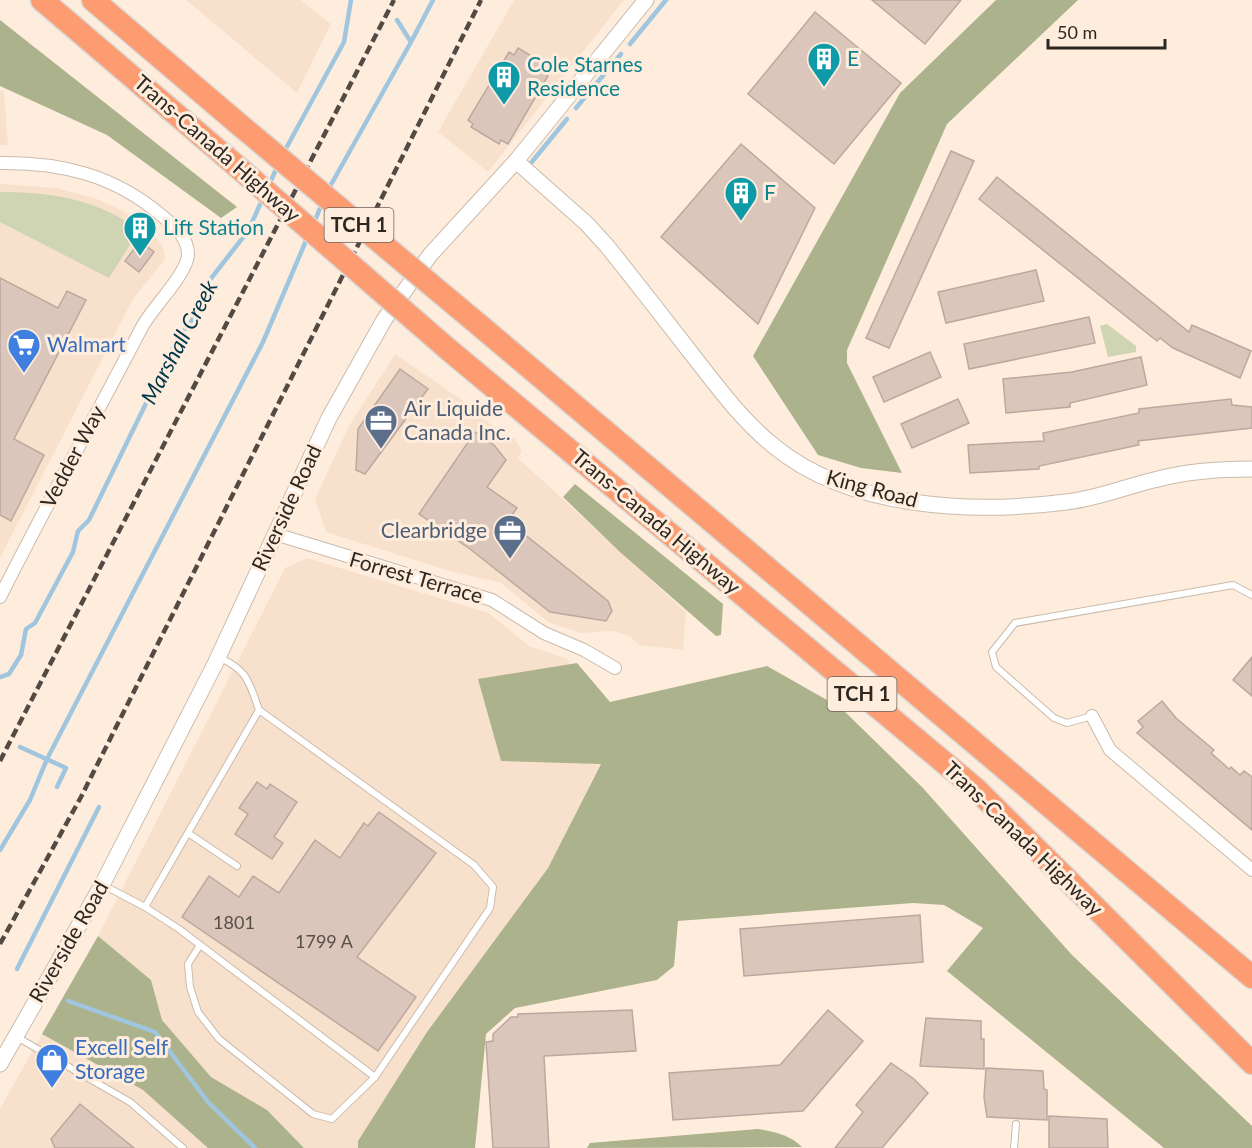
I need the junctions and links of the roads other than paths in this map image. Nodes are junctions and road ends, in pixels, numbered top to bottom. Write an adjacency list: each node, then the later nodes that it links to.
1 (27, 0): 5 (highway)
2 (42, 0): 5 (highway, Trans-Canada Highway / TCH 1)
3 (93, 0): 22 (highway, Trans-Canada Highway / TCH 1, bridge)
4 (646, 0): 6 (street, Riverside Road)
5 (205, 139): 24 (highway, Trans-Canada Highway / TCH 1, bridge)
6 (516, 161): 8 (street, King Road); 9 (street, Riverside Road)
7 (0, 163): 11 (street, Vedder Way)
8 (1252, 469)
9 (275, 534): 12 (street, Riverside Road); 13 (street, Forrest Terrace)
10 (1252, 595): 15 (lane)
11 (0, 597)
12 (218, 657): 14 (lane); 19 (street, Riverside Road)
13 (615, 668)
14 (259, 710): 16 (lane); 26 (lane)
15 (1092, 716): 18 (street)
16 (188, 833): 17 (lane); 20 (lane)
17 (237, 866)
18 (1252, 870)
19 (102, 885): 20 (lane); 23 (street, Riverside Road)
20 (145, 907): 21 (lane)
21 (200, 945): 26 (lane); 26 (lane)
22 (1252, 977)
23 (15, 1036): 25 (street, Riverside Road); 28 (lane)
24 (1252, 1063)
25 (0, 1064)
26 (375, 1077)
27 (1016, 1124): 29 (lane)
28 (183, 1148)
29 (1014, 1148)

